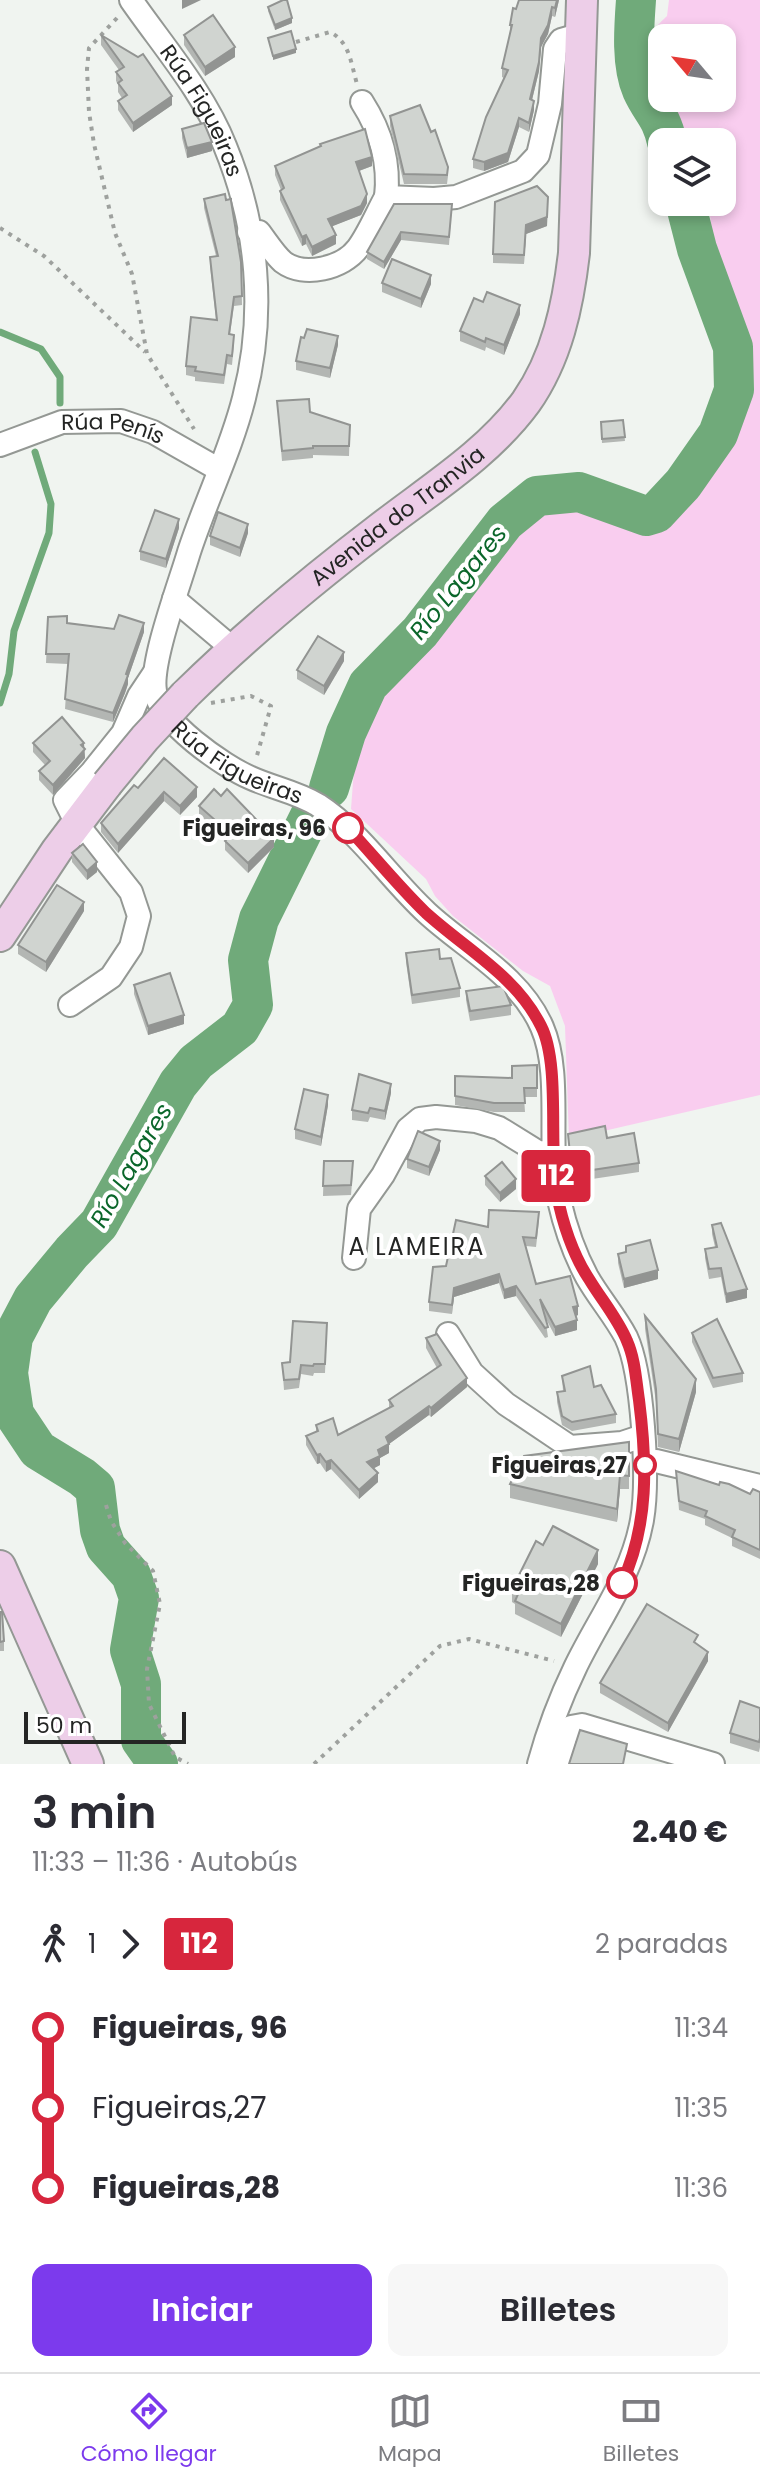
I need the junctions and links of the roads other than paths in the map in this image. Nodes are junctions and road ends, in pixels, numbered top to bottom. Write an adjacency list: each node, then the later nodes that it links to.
1 (582, 0): 3 (main road, Avenida do Tranvia)
2 (132, 1): 6 (street, Rúa Figueiras)
3 (582, 34): 5 (street); 10 (main road, Avenida do Tranvia)
4 (362, 102): 5 (street)
5 (386, 197): 6 (street)
6 (249, 232): 8 (street, Rúa Figueiras)
7 (0, 445): 8 (street, Rúa Penís)
8 (213, 466): 9 (street, Rúa Figueiras)
9 (174, 599): 10 (street); 11 (street, Rúa Figueiras)
10 (232, 648): 12 (main road, Avenida do Tranvia, bridge)
11 (155, 672): 12 (street); 15 (street, Rúa Figueiras)
12 (77, 824): 13 (main road, Avenida do Tranvia); 14 (street)
13 (0, 936)
14 (70, 1005)
15 (554, 1153): 16 (street); 18 (street, Rúa Figueiras)
16 (354, 1258)
17 (448, 1334): 18 (street)
18 (643, 1436): 19 (street, Rúa Figueiras)
19 (645, 1465): 20 (street); 23 (street, Rúa Figueiras)
20 (760, 1486)
21 (0, 1566): 22 (main road)
22 (88, 1764)
23 (539, 1764)
24 (559, 1764): 25 (street)
25 (713, 1764)

